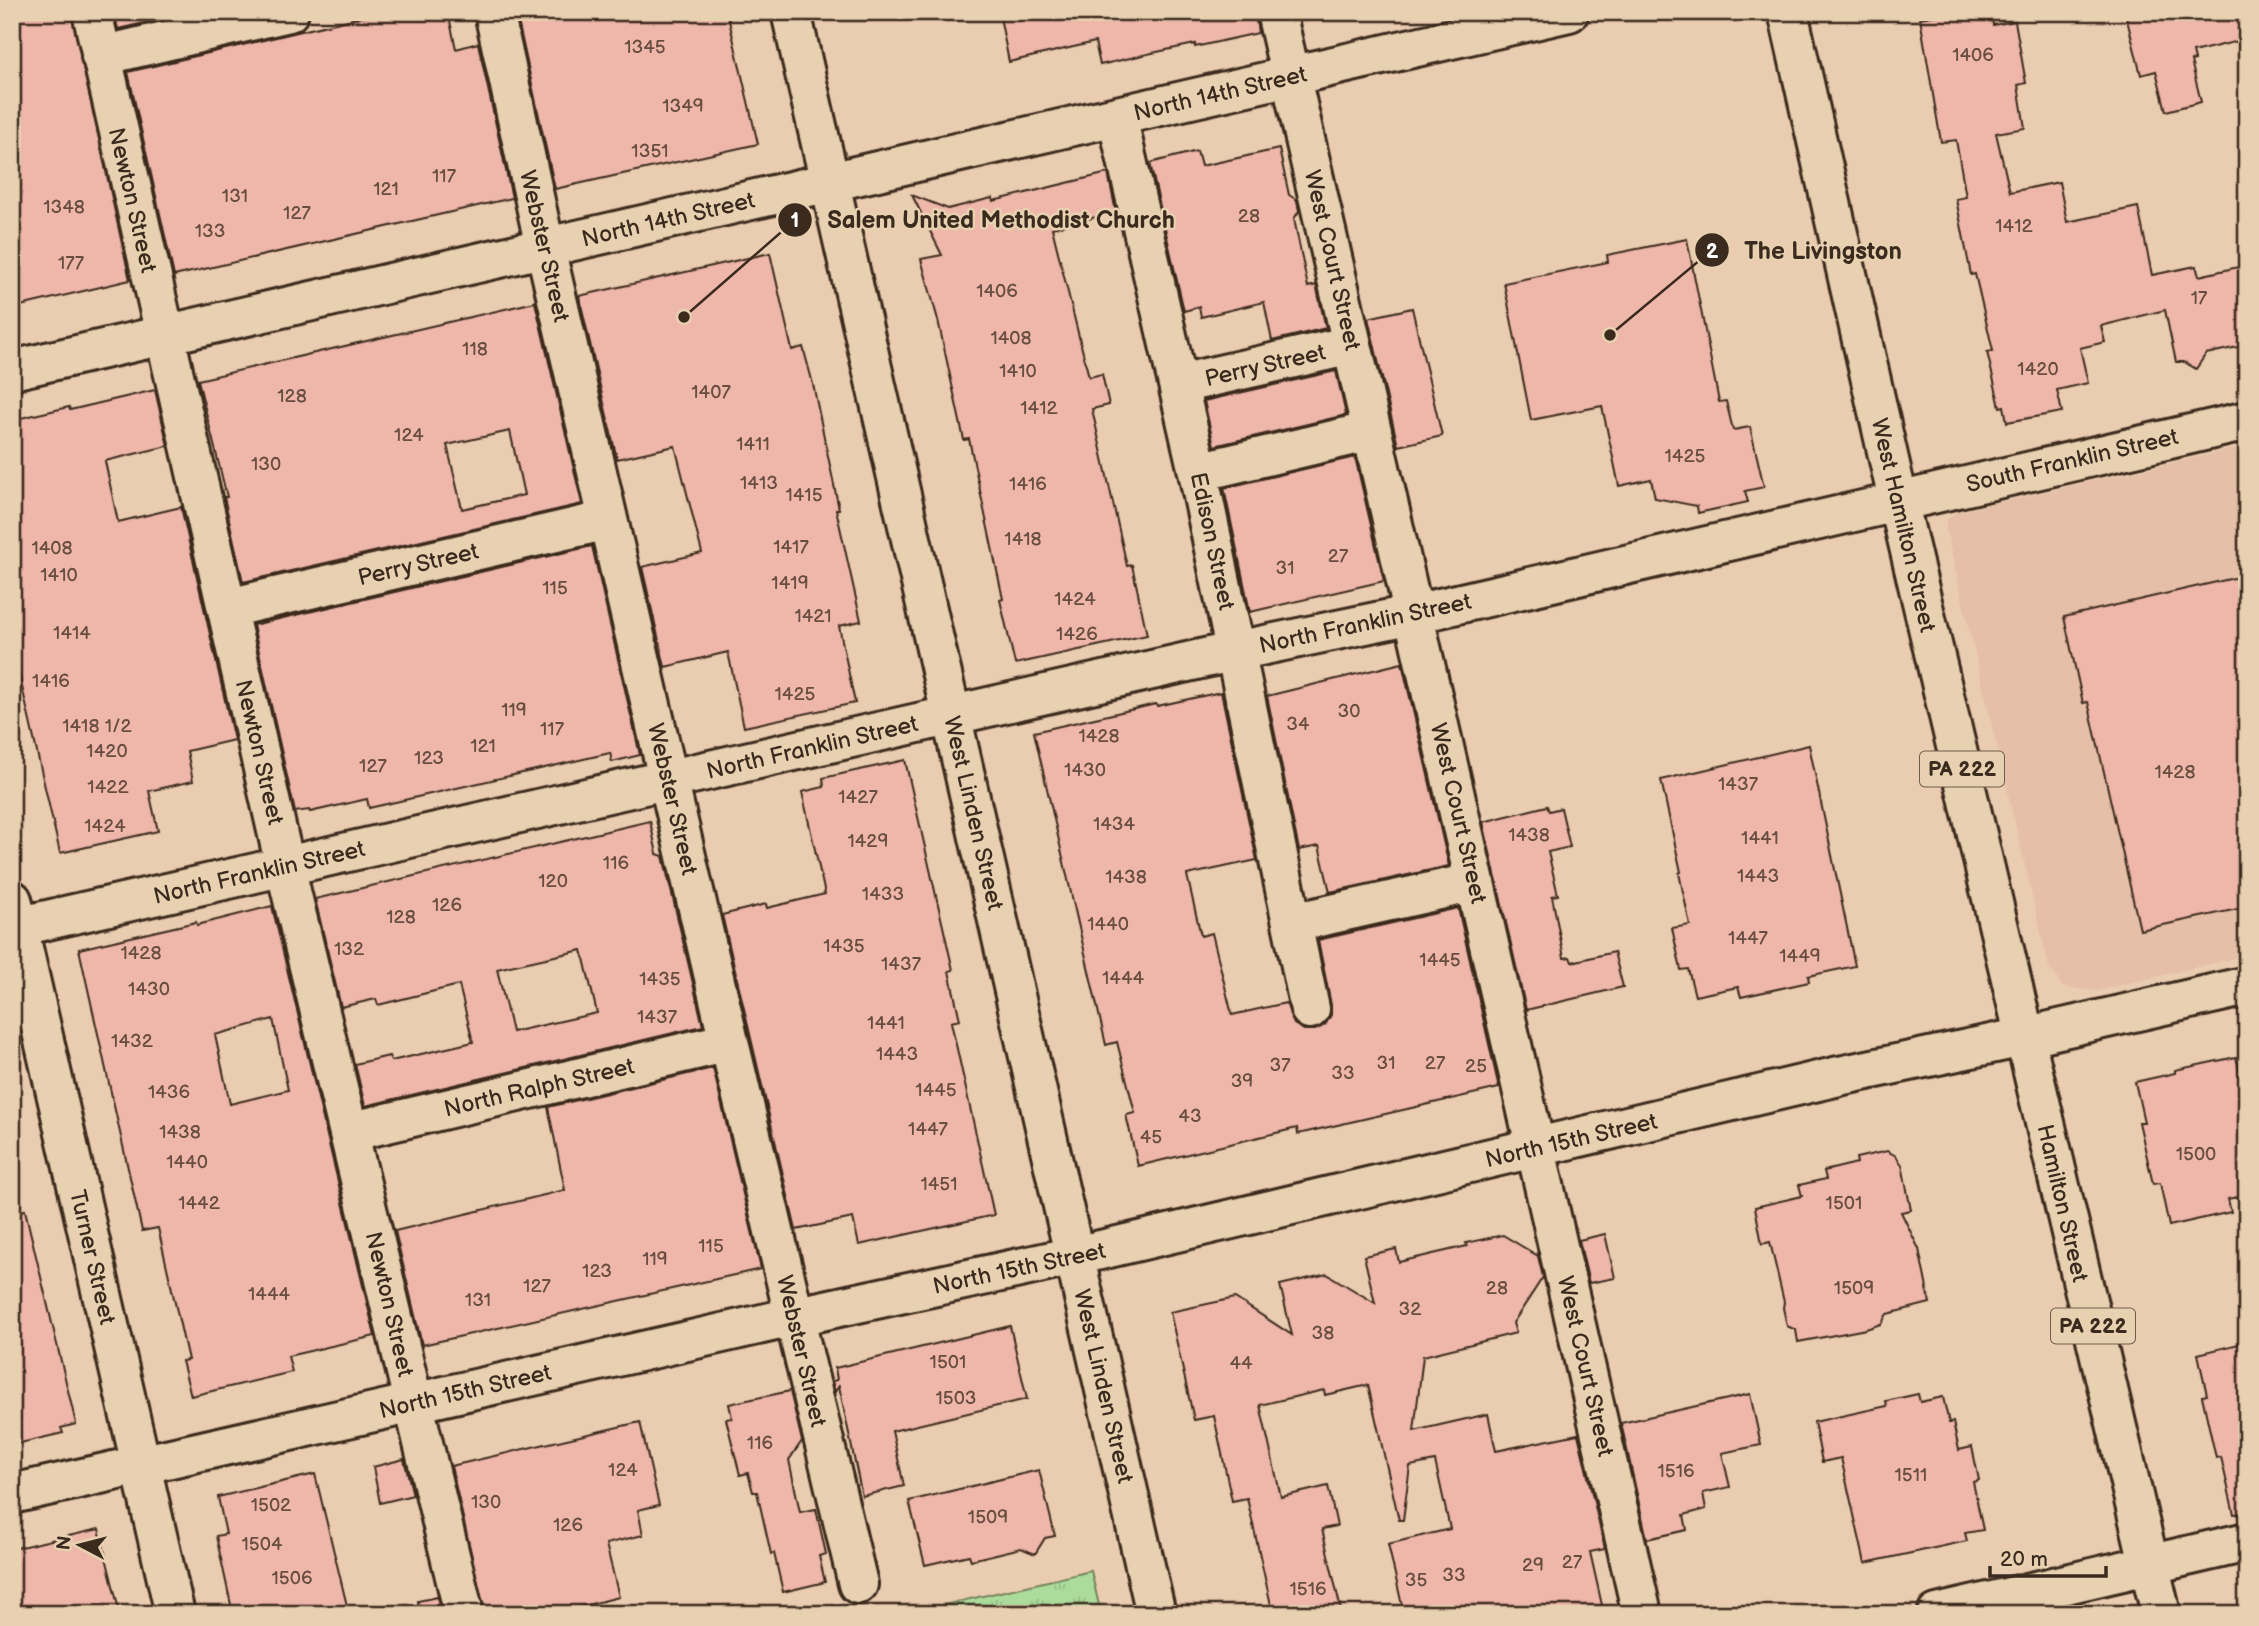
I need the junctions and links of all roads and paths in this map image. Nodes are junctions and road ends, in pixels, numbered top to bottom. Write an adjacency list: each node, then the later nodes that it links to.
1 (92, 12): 8 (street, Newton Street)
2 (289, 12): 8 (street)
3 (494, 12): 12 (street, Webster Street)
4 (790, 12): 11 (street, West Linden Street)
5 (1276, 12): 9 (street, West Court Street)
6 (1569, 12): 9 (street, North 14th Street)
7 (1788, 12): 20 (street, West Hamilton Street / PA 222)
8 (101, 56): 13 (street, Newton Street)
9 (1291, 77): 10 (street, North 14th Street); 14 (street, West Court Street)
10 (1117, 116): 11 (street, North 14th Street); 16 (street, Edison Street)
11 (830, 182): 12 (street, North 14th Street); 25 (street, West Linden Street)
12 (545, 247): 13 (street, North 14th Street); 21 (street, Webster Street)
13 (164, 335): 15 (street, North 14th Street); 22 (street, Newton Street)
14 (1352, 345): 16 (street, Perry Street); 18 (street, West Court Street)
15 (12, 370)
16 (1179, 384): 19 (street, Edison Street)
17 (2247, 421): 20 (street, South Franklin Street)
18 (1372, 431): 19 (street); 23 (street, West Court Street)
19 (1198, 472): 24 (street, Edison Street)
20 (1898, 500): 23 (street, North Franklin Street); 33 (street, West Hamilton Street / PA 222)
21 (608, 520): 22 (street, Perry Street); 26 (street, Webster Street)
22 (228, 608): 27 (street, Newton Street)
23 (1414, 614): 24 (street, North Franklin Street); 28 (street, West Court Street)
24 (1236, 651): 25 (street, North Franklin Street); 30 (street, Edison Street)
25 (951, 716): 26 (street, North Franklin Street); 37 (street, West Linden Street)
26 (669, 779): 27 (street, North Franklin Street); 34 (street, Webster Street)
27 (285, 866): 29 (street, North Franklin Street); 35 (street, Newton Street)
28 (1475, 881): 30 (street); 36 (street, West Court Street)
29 (14, 918): 40 (street, Turner Street)
30 (1292, 923): 32 (street, Edison Street)
31 (2247, 986): 33 (street, North 15th Street)
32 (1310, 1009)
33 (2024, 1037): 36 (street, North 15th Street); 43 (street, Hamilton Street / PA 222)
34 (729, 1042): 35 (street, North Ralph Street); 38 (street, Webster Street)
35 (349, 1132): 39 (street, Newton Street)
36 (1536, 1148): 37 (street, North 15th Street); 48 (street, West Court Street)
37 (1075, 1256): 38 (street, North 15th Street); 47 (street, West Linden Street)
38 (793, 1317): 39 (street, North 15th Street); 44 (street, Webster Street)
39 (414, 1402): 40 (street, North 15th Street); 46 (street, Newton Street)
40 (141, 1464): 41 (street, North 15th Street); 45 (street, Turner Street)
41 (12, 1494)
42 (2247, 1542): 43 (street)
43 (2150, 1564): 49 (street); 50 (street, Hamilton Street / PA 222)
44 (858, 1584)
45 (175, 1614)
46 (464, 1614)
47 (1156, 1614)
48 (1642, 1614)
49 (1937, 1614)
50 (2161, 1614)

